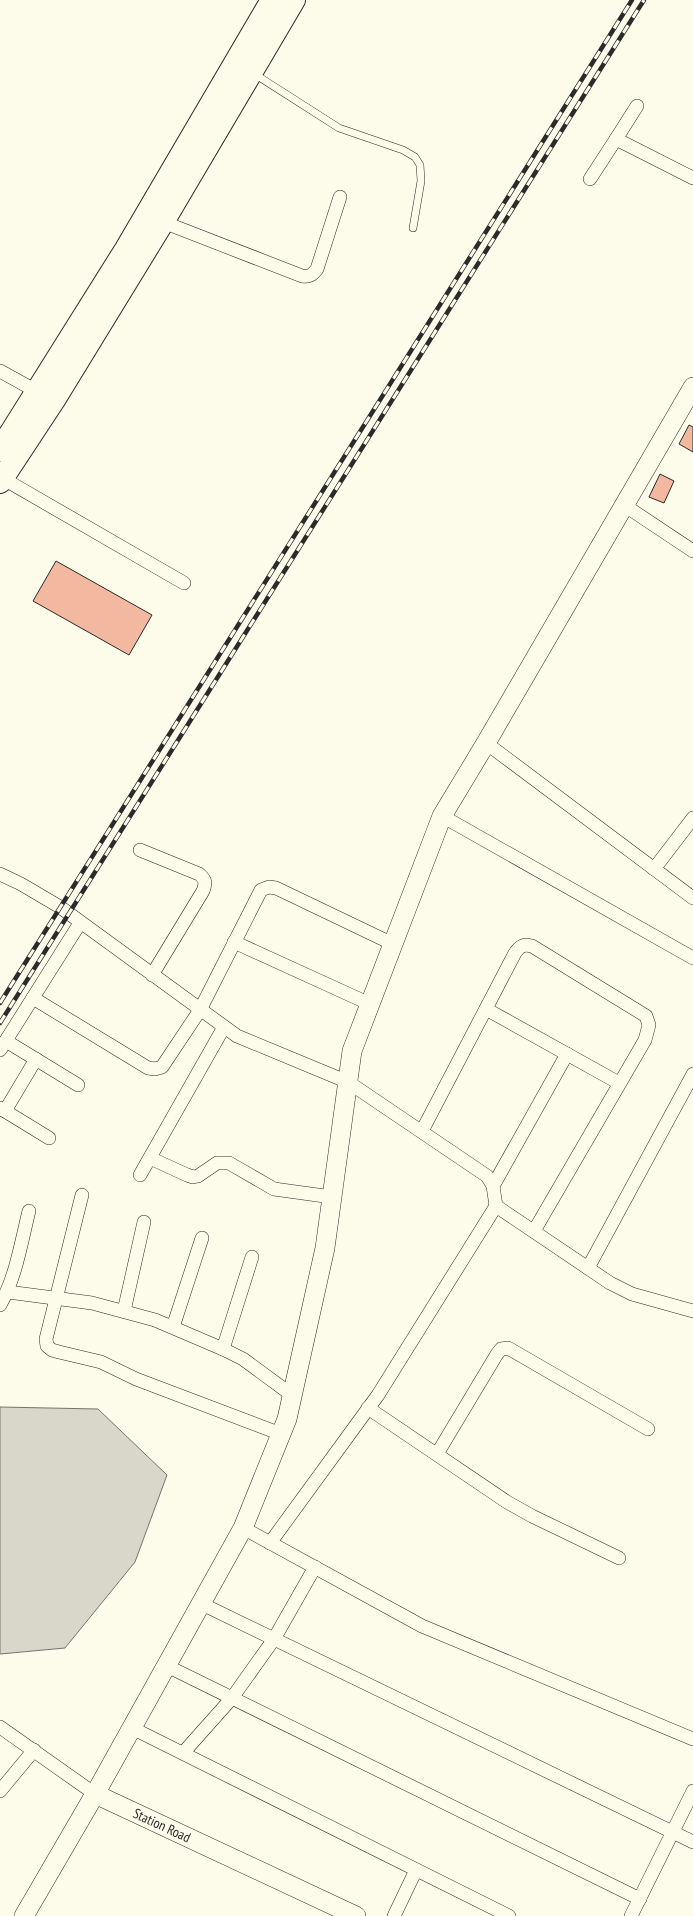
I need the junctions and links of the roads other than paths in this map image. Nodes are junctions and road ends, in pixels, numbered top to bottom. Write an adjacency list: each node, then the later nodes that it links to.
1 (272, 0): 13 (highway)
2 (294, 0): 3 (highway)
3 (252, 72): 9 (highway); 10 (lane)
4 (637, 106): 5 (street)
5 (616, 139): 6 (street); 7 (street)
6 (693, 178)
7 (590, 179)
8 (340, 197): 9 (street)
9 (163, 222): 15 (highway)
10 (413, 228)
11 (0, 371): 13 (street)
12 (693, 387): 16 (street)
13 (38, 392): 14 (highway)
14 (0, 450)
15 (1, 480): 18 (street)
16 (624, 505): 17 (street); 19 (street)
17 (693, 551)
18 (184, 583)
19 (486, 743): 20 (street); 23 (street)
20 (442, 816): 28 (street); 29 (street)
21 (693, 818): 23 (street)
22 (140, 850): 30 (street)
23 (654, 869): 25 (street)
24 (0, 874): 26 (street)
25 (693, 898)
26 (80, 923): 30 (street); 31 (street)
27 (234, 942): 28 (street); 32 (street); 34 (street)
28 (393, 944): 32 (street)
29 (693, 958)
30 (152, 975): 34 (street)
31 (33, 998): 34 (street); 36 (street)
32 (370, 1004): 40 (street)
33 (486, 1009): 37 (street); 41 (street); 44 (street)
34 (200, 1010): 35 (street)
35 (224, 1026): 40 (street); 46 (street)
36 (3, 1045): 38 (street)
37 (567, 1054): 41 (street); 48 (street)
38 (36, 1059): 42 (street); 43 (street)
39 (693, 1074): 57 (street)
40 (348, 1082): 44 (street); 50 (street)
41 (620, 1083): 54 (street)
42 (78, 1085)
43 (2, 1110): 45 (street)
44 (422, 1131): 48 (street)
45 (49, 1138)
46 (150, 1158): 47 (street); 50 (street)
47 (140, 1175)
48 (493, 1186): 51 (street)
49 (82, 1195): 59 (street)
50 (332, 1197): 65 (street)
51 (496, 1206): 54 (street); 66 (street)
52 (29, 1211): 58 (street)
53 (144, 1222): 61 (street)
54 (534, 1231): 57 (street)
55 (202, 1238): 63 (street)
56 (252, 1257): 64 (street)
57 (588, 1268): 62 (street)
58 (8, 1292): 59 (street); 60 (street)
59 (56, 1299): 61 (street); 68 (street)
60 (0, 1305)
61 (124, 1311): 63 (street)
62 (693, 1311)
63 (173, 1328): 64 (street)
64 (223, 1348): 65 (street)
65 (292, 1395): 68 (street)
66 (368, 1408): 69 (street); 71 (street)
67 (648, 1429): 69 (street)
68 (281, 1434): 70 (street)
69 (437, 1454): 72 (street)
70 (243, 1528): 71 (street); 74 (street)
71 (270, 1543): 73 (street)
72 (619, 1558)
73 (315, 1567): 75 (street); 80 (street)
74 (202, 1604): 75 (street); 76 (street)
75 (274, 1639): 77 (street); 86 (street)
76 (167, 1666): 77 (street); 79 (street)
77 (232, 1698): 82 (street); 89 (street)
78 (0, 1727): 81 (street)
79 (132, 1728): 82 (street); 85 (street)
80 (693, 1739)
81 (34, 1750): 83 (street); 85 (street)
82 (183, 1753): 88 (street)
83 (0, 1791)
84 (693, 1791): 86 (street)
85 (95, 1794): 90 (street); 91 (street, Station Road)
86 (673, 1832): 87 (street); 89 (street)
87 (693, 1842)
88 (416, 1870): 92 (street); 93 (street)
89 (640, 1899): 94 (street)
90 (24, 1916)
91 (356, 1916)
92 (394, 1916)
93 (508, 1916)
94 (632, 1916)

